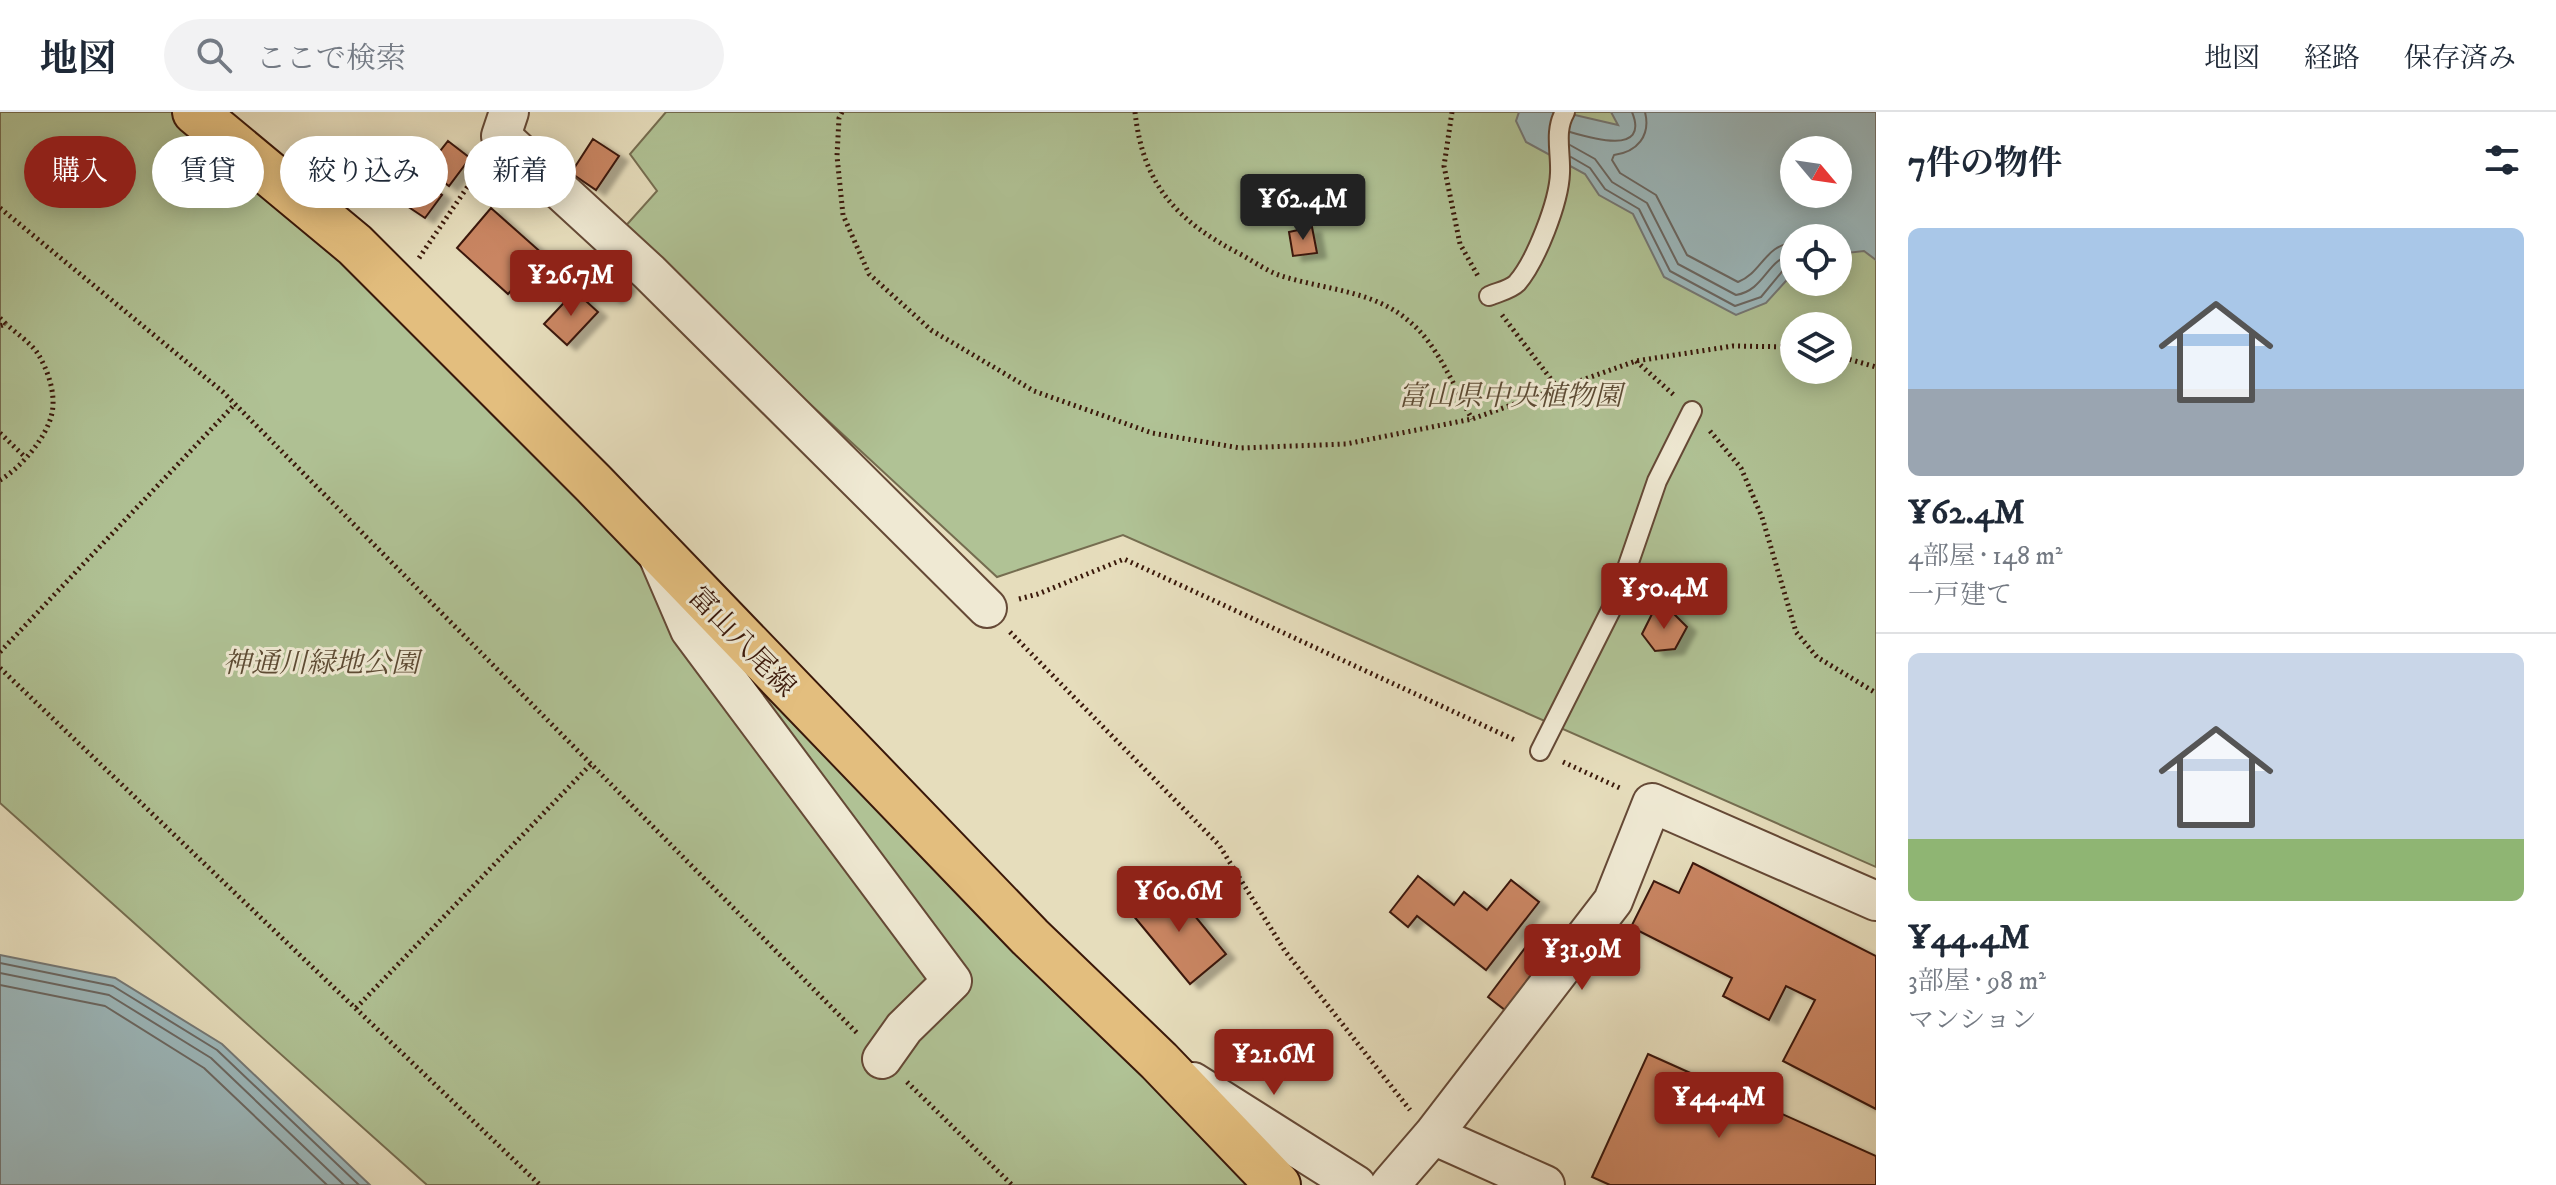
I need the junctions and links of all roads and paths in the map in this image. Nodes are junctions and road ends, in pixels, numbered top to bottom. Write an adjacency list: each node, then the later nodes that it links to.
1 (195, 112): 23 (main road, 富山八尾線)
2 (842, 112): 19 (path)
3 (1135, 112): 19 (path)
4 (1452, 112): 9 (path)
5 (1565, 112): 9 (lane)
6 (505, 124): 8 (path); 24 (street)
7 (0, 208): 17 (path)
8 (417, 261)
9 (1489, 296): 16 (path)
10 (0, 318): 11 (path)
11 (3, 325): 21 (path)
12 (1780, 347): 14 (path)
13 (1852, 360): 15 (path)
14 (1636, 361): 16 (path); 18 (path)
15 (1876, 367)
16 (1557, 387): 19 (path)
17 (235, 404): 25 (path); 29 (path)
18 (1692, 411): 27 (path); 28 (lane)
19 (1472, 419)
20 (0, 433): 21 (path)
21 (26, 458): 22 (path)
22 (0, 480)
23 (657, 552): 33 (street); 34 (main road, 富山八尾線)
24 (987, 608): 28 (path); 35 (path)
25 (0, 652)
26 (0, 668): 32 (path)
27 (1876, 693)
28 (1540, 751): 30 (path)
29 (591, 764): 32 (path); 33 (path)
30 (1652, 803): 31 (street); 35 (street)
31 (1876, 901)
32 (356, 1008): 36 (path)
33 (882, 1059): 37 (path)
34 (1159, 1061): 38 (main road, 富山八尾線); 39 (street)
35 (1433, 1135): 40 (street); 41 (street)
36 (540, 1185)
37 (1012, 1185)
38 (1278, 1185)
39 (1356, 1185)
40 (1390, 1185)
41 (1545, 1185)

